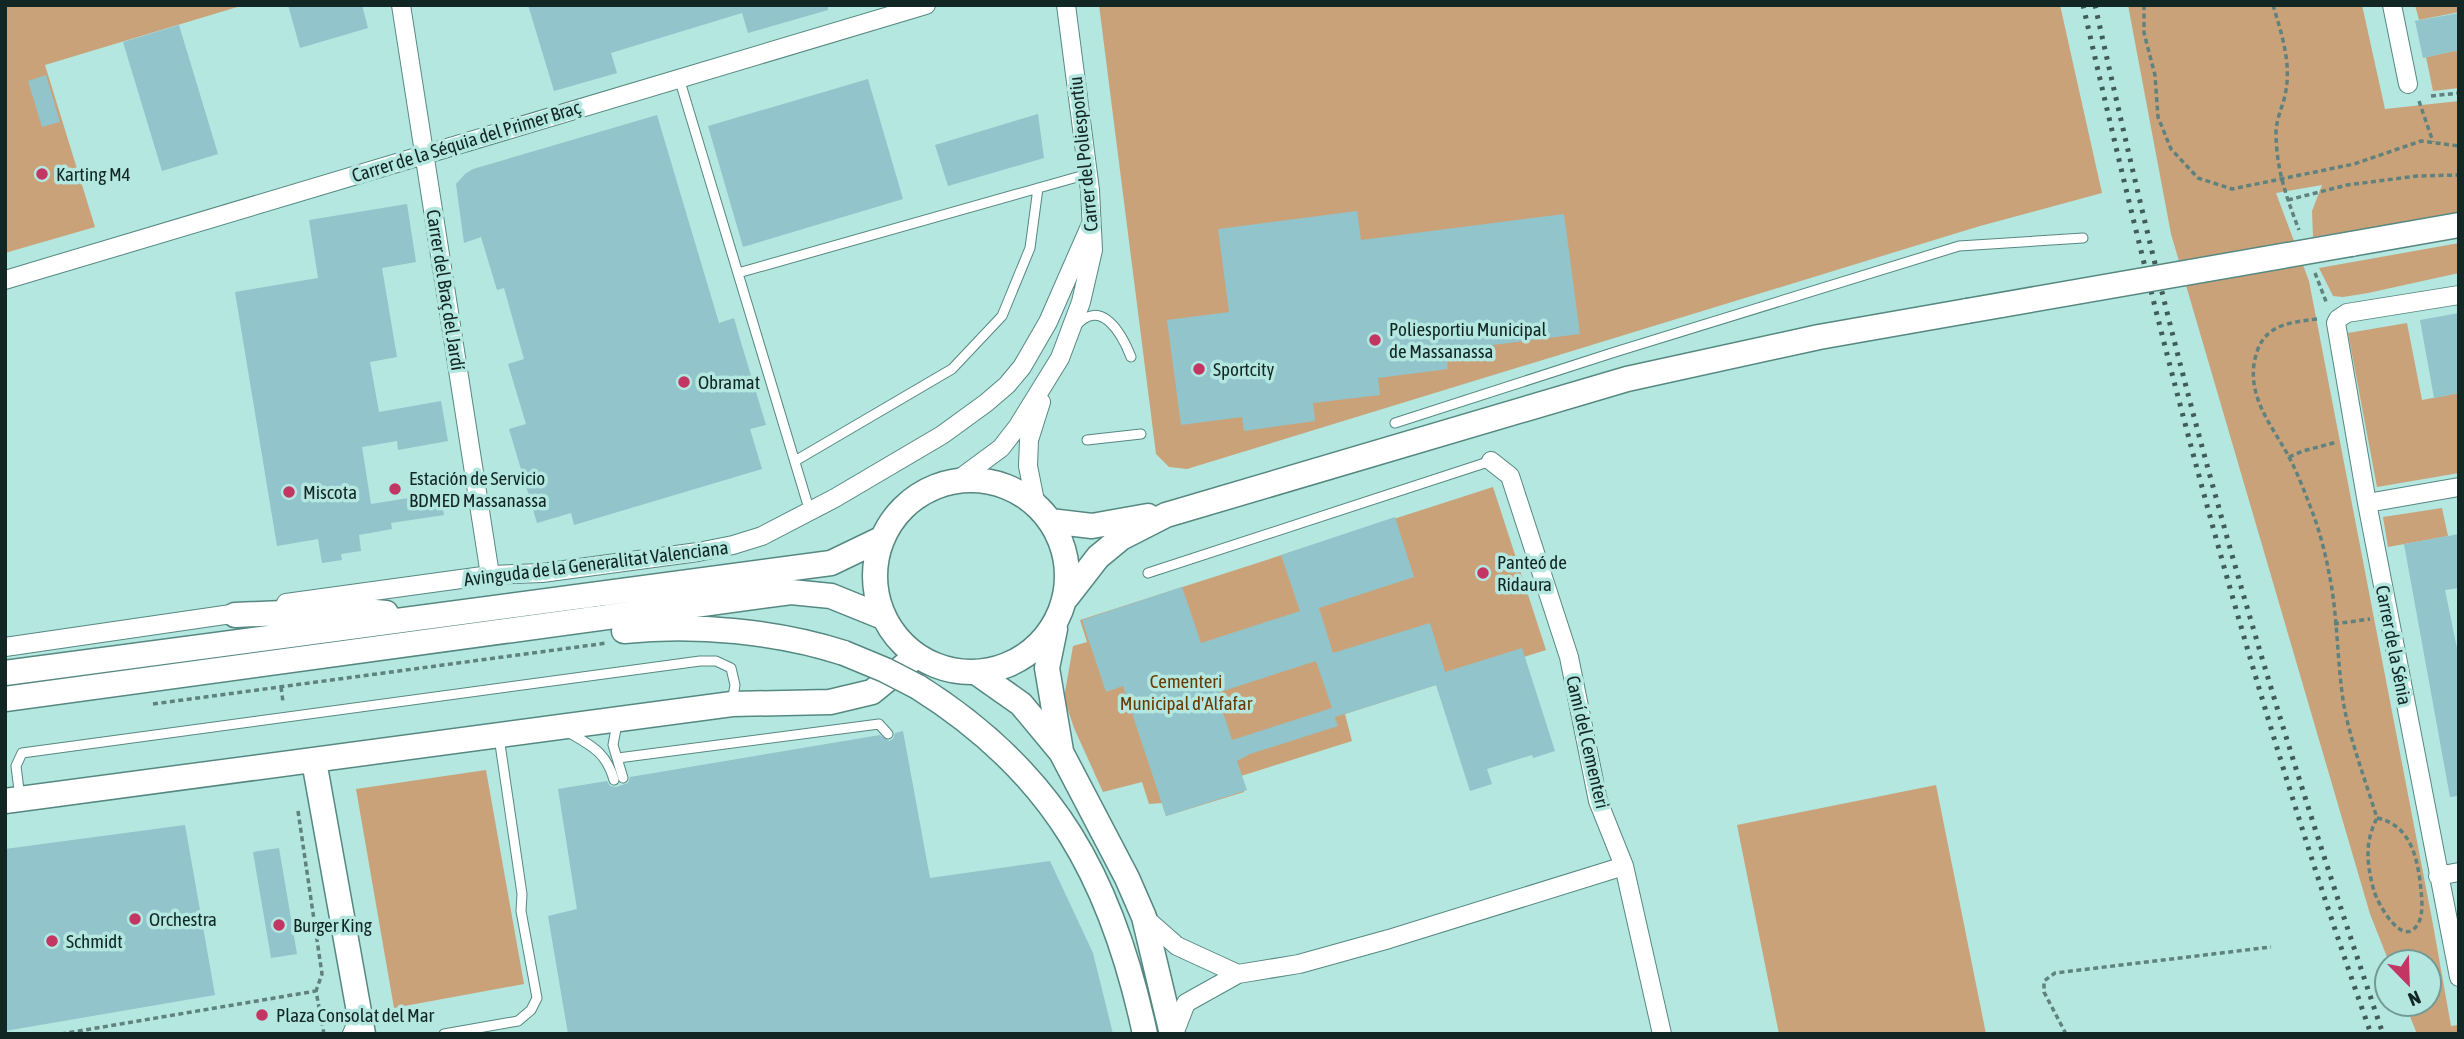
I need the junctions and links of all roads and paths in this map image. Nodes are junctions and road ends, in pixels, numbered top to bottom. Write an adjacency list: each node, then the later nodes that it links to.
1 (401, 5): 14 (street, Carrer del Braç del Jardí)
2 (926, 5): 7 (street, Carrer de la Séquia del Primer Braç)
3 (1066, 5): 15 (street, Carrer del Poliesportiu)
4 (2144, 5): 17 (path)
5 (2273, 5): 17 (path)
6 (2392, 5): 8 (street)
7 (679, 78): 14 (street, Carrer de la Séquia del Primer Braç); 23 (lane)
8 (2407, 84)
9 (2459, 93): 10 (path)
10 (2431, 96)
11 (2419, 101): 12 (path)
12 (2432, 142): 13 (path); 17 (path)
13 (2459, 146)
14 (425, 153): 24 (street, Carrer de la Séquia del Primer Braç); 45 (street, Carrer del Braç del Jardí)
15 (1088, 174): 18 (lane); 20 (street, Carrer del Poliesportiu)
16 (2459, 175): 19 (path)
17 (2280, 178)
18 (1038, 188): 23 (lane); 35 (lane)
19 (2288, 200)
20 (1091, 225): 27 (street, Carrer del Poliesportiu); 40 (street, Avinguda de la Generalitat Valenciana)
21 (2459, 225): 42 (street, bridge)
22 (2083, 238): 30 (lane)
23 (738, 272): 35 (lane)
24 (5, 280)
25 (2459, 295): 39 (street, Carrer de la Sénia)
26 (2316, 319): 34 (path)
27 (1069, 334): 28 (lane); 29 (street, Carrer del Poliesportiu)
28 (1131, 357)
29 (1049, 378): 37 (street, Carrer del Poliesportiu); 41 (street, Carrer del Poliesportiu)
30 (1395, 423)
31 (1141, 434): 32 (lane)
32 (1087, 440)
33 (2343, 441): 34 (path)
34 (2289, 457): 51 (path)
35 (795, 461): 40 (lane)
36 (1491, 461): 44 (lane); 71 (street, Camí del Cementeri)
37 (955, 482): 41 (street); 43 (street)
38 (2459, 487): 39 (street)
39 (2367, 503): 73 (street, Carrer de la Sénia)
40 (810, 512): 45 (street, Avinguda de la Generalitat Valenciana)
41 (1043, 513): 42 (street); 46 (street)
42 (1166, 515): 46 (street)
43 (883, 538): 48 (street); 52 (street)
44 (1148, 573)
45 (490, 575): 47 (street, Avinguda de la Generalitat Valenciana)
46 (1067, 597): 50 (street)
47 (235, 615): 52 (street); 53 (street, Avinguda de la Generalitat Valenciana)
48 (883, 617): 52 (street); 54 (street)
49 (2376, 618): 51 (path)
50 (1057, 620): 56 (street); 65 (street)
51 (2334, 624): 70 (path)
52 (439, 628): 55 (street); 58 (street); 86 (street, bridge)
53 (5, 647)
54 (916, 656): 56 (street); 59 (street)
55 (5, 673)
56 (977, 673): 65 (street)
57 (281, 687): 60 (path)
58 (5, 699)
59 (732, 704): 60 (lane); 61 (street)
60 (285, 717): 68 (lane)
61 (617, 720): 62 (street); 66 (lane)
62 (561, 727): 64 (street); 66 (lane)
63 (888, 734): 66 (lane)
64 (499, 735): 67 (street); 79 (lane)
65 (1061, 752): 74 (street)
66 (618, 758)
67 (313, 761): 68 (street); 80 (street)
68 (13, 800)
69 (297, 802): 78 (path)
70 (2377, 818): 70 (path)
71 (1624, 866): 76 (street); 88 (street, Camí del Cementeri)
72 (2459, 872): 73 (street)
73 (2438, 876): 77 (street, Carrer de la Sénia)
74 (1144, 917): 76 (street); 87 (street)
75 (2271, 947): 89 (path)
76 (1238, 974): 87 (street)
77 (2459, 976)
78 (316, 991): 81 (path); 82 (path)
79 (518, 1021): 84 (lane); 85 (lane)
80 (360, 1022): 83 (lane)
81 (61, 1034)
82 (324, 1034)
83 (346, 1034)
84 (444, 1034)
85 (520, 1034)
86 (1145, 1034)
87 (1173, 1034)
88 (1662, 1034)
89 (2066, 1034)

